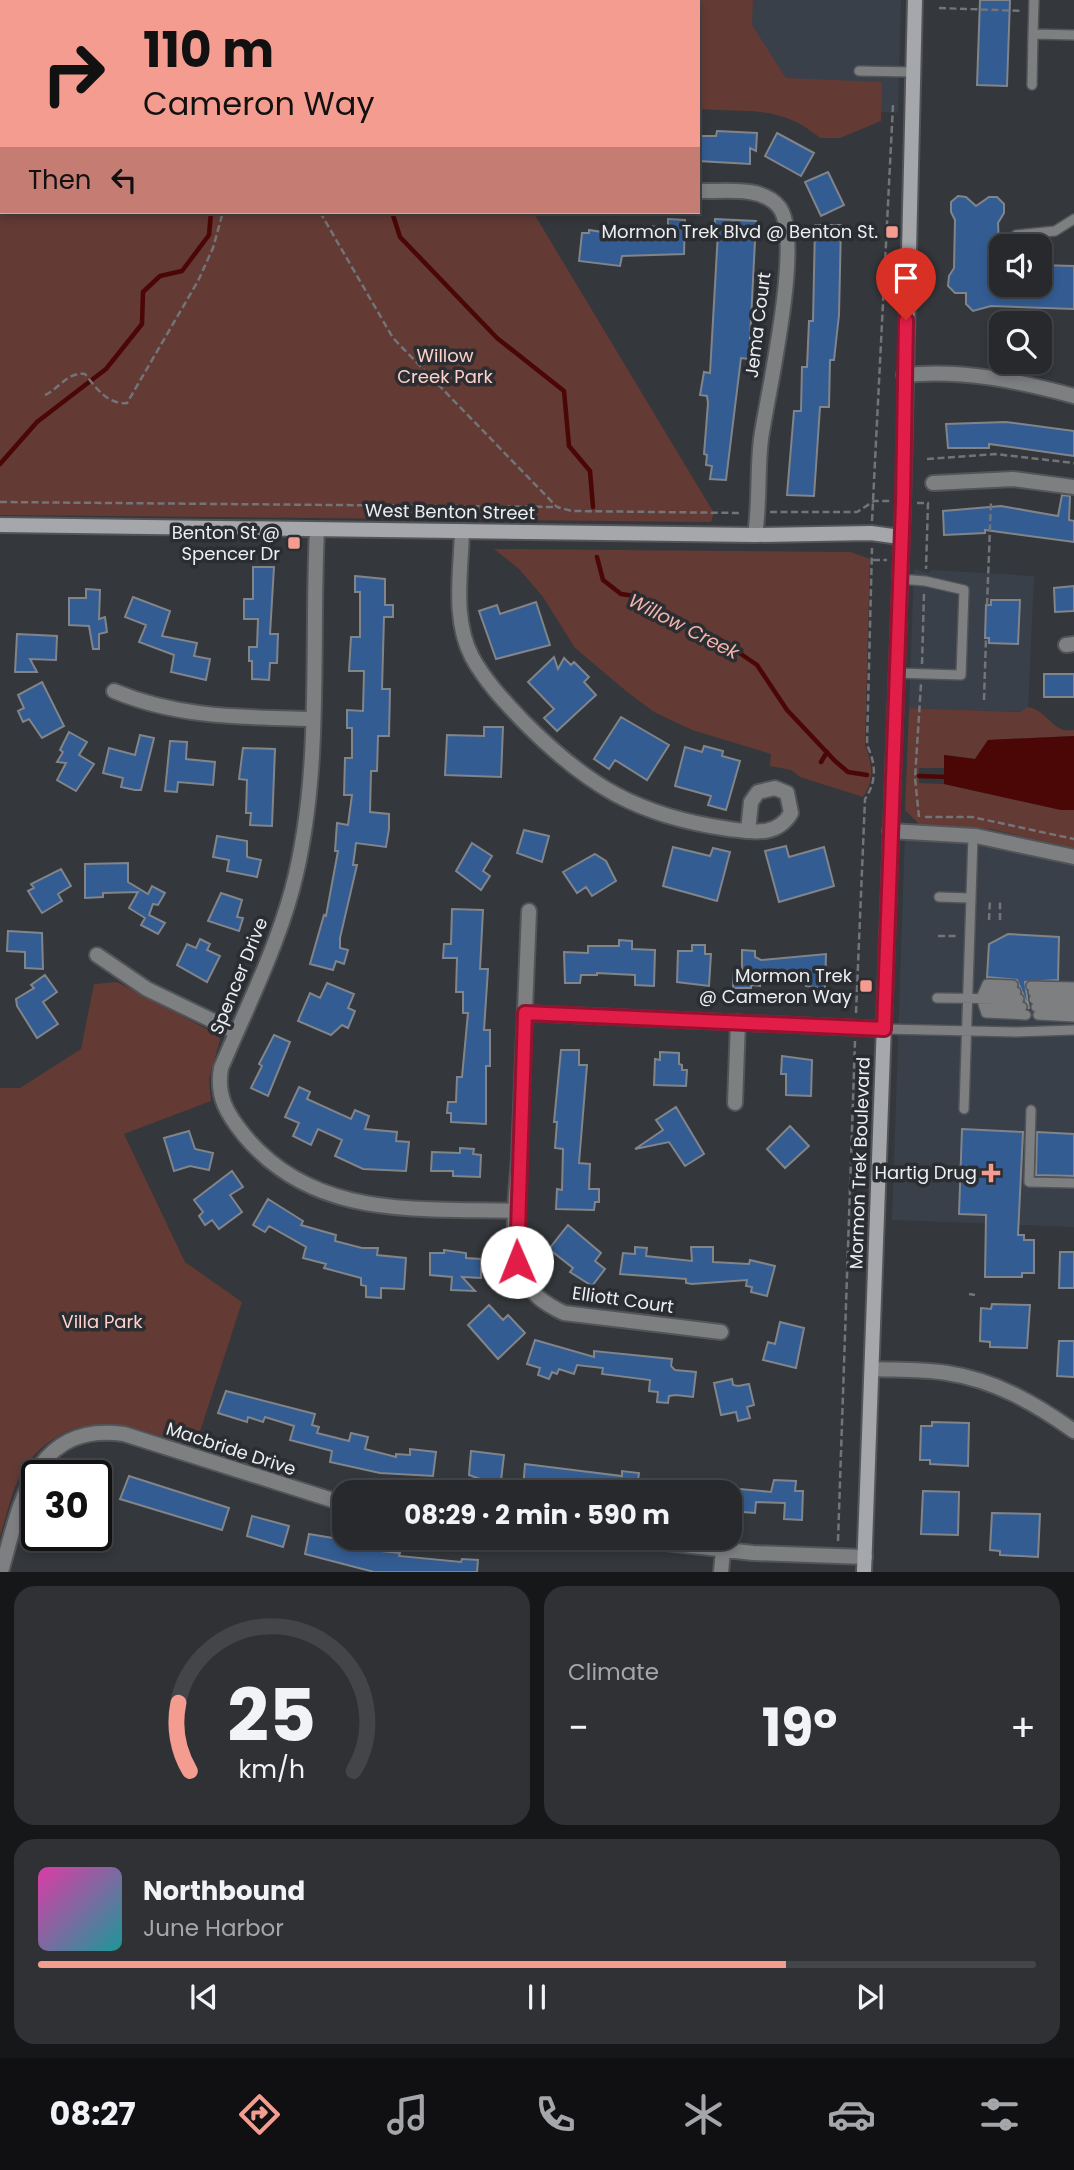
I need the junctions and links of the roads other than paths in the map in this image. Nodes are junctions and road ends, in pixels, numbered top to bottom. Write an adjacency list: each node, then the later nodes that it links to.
1 (915, 0): 6 (main road, Mormon Trek Boulevard)
2 (1034, 0): 3 (lane)
3 (1033, 34): 4 (lane); 7 (lane)
4 (1074, 35)
5 (859, 71): 6 (lane)
6 (913, 72): 11 (main road, Mormon Trek Boulevard)
7 (1032, 85)
8 (700, 191): 18 (street, Jema Court)
9 (1074, 219): 10 (lane)
10 (1026, 234)
11 (905, 375): 12 (street); 19 (main road, Mormon Trek Boulevard)
12 (1074, 396)
13 (933, 483): 14 (street)
14 (1074, 487)
15 (0, 525): 16 (main road, West Benton Street)
16 (317, 530): 17 (main road, West Benton Street); 23 (street, Spencer Drive)
17 (461, 531): 18 (main road, West Benton Street); 24 (street)
18 (755, 535): 19 (main road, West Benton Street)
19 (900, 537): 20 (main road, Mormon Trek Boulevard)
20 (898, 579): 21 (main road, Mormon Trek Boulevard); 21 (lane)
21 (895, 673): 25 (main road, Mormon Trek Boulevard)
22 (114, 691): 23 (street)
23 (312, 719): 47 (street, Spencer Drive)
24 (748, 831)
25 (890, 831): 26 (street); 44 (main road, Mormon Trek Boulevard)
26 (973, 836): 27 (street); 29 (lane)
27 (1074, 857)
28 (939, 897): 29 (lane)
29 (970, 898): 36 (lane)
30 (529, 911): 41 (street, Elliott Court)
31 (97, 955): 47 (street)
32 (1074, 987): 38 (lane)
33 (1074, 994): 38 (lane)
34 (937, 998): 36 (lane)
35 (981, 998): 36 (lane); 37 (lane); 37 (lane); 37 (lane)
36 (966, 999): 46 (lane)
37 (1019, 999)
38 (1034, 1000): 39 (lane); 40 (lane); 42 (lane)
39 (1074, 1001)
40 (1074, 1009)
41 (525, 1013): 43 (street); 52 (street, Elliott Court)
42 (1074, 1017)
43 (738, 1022): 44 (street); 48 (street)
44 (884, 1029): 46 (lane); 54 (main road, Mormon Trek Boulevard)
45 (1074, 1030): 46 (lane)
46 (965, 1031): 49 (lane)
47 (236, 1032): 52 (street, Spencer Drive)
48 (735, 1103)
49 (964, 1109)
50 (1031, 1110): 51 (lane)
51 (1074, 1183)
52 (517, 1211): 53 (street, Elliott Court)
53 (721, 1332)
54 (872, 1369): 55 (street); 59 (main road, Mormon Trek Boulevard)
55 (1074, 1431)
56 (332, 1500): 60 (street, Macbride Drive)
57 (723, 1550): 61 (street)
58 (739, 1550): 59 (street)
59 (864, 1564)
60 (1, 1572)
61 (721, 1572)

